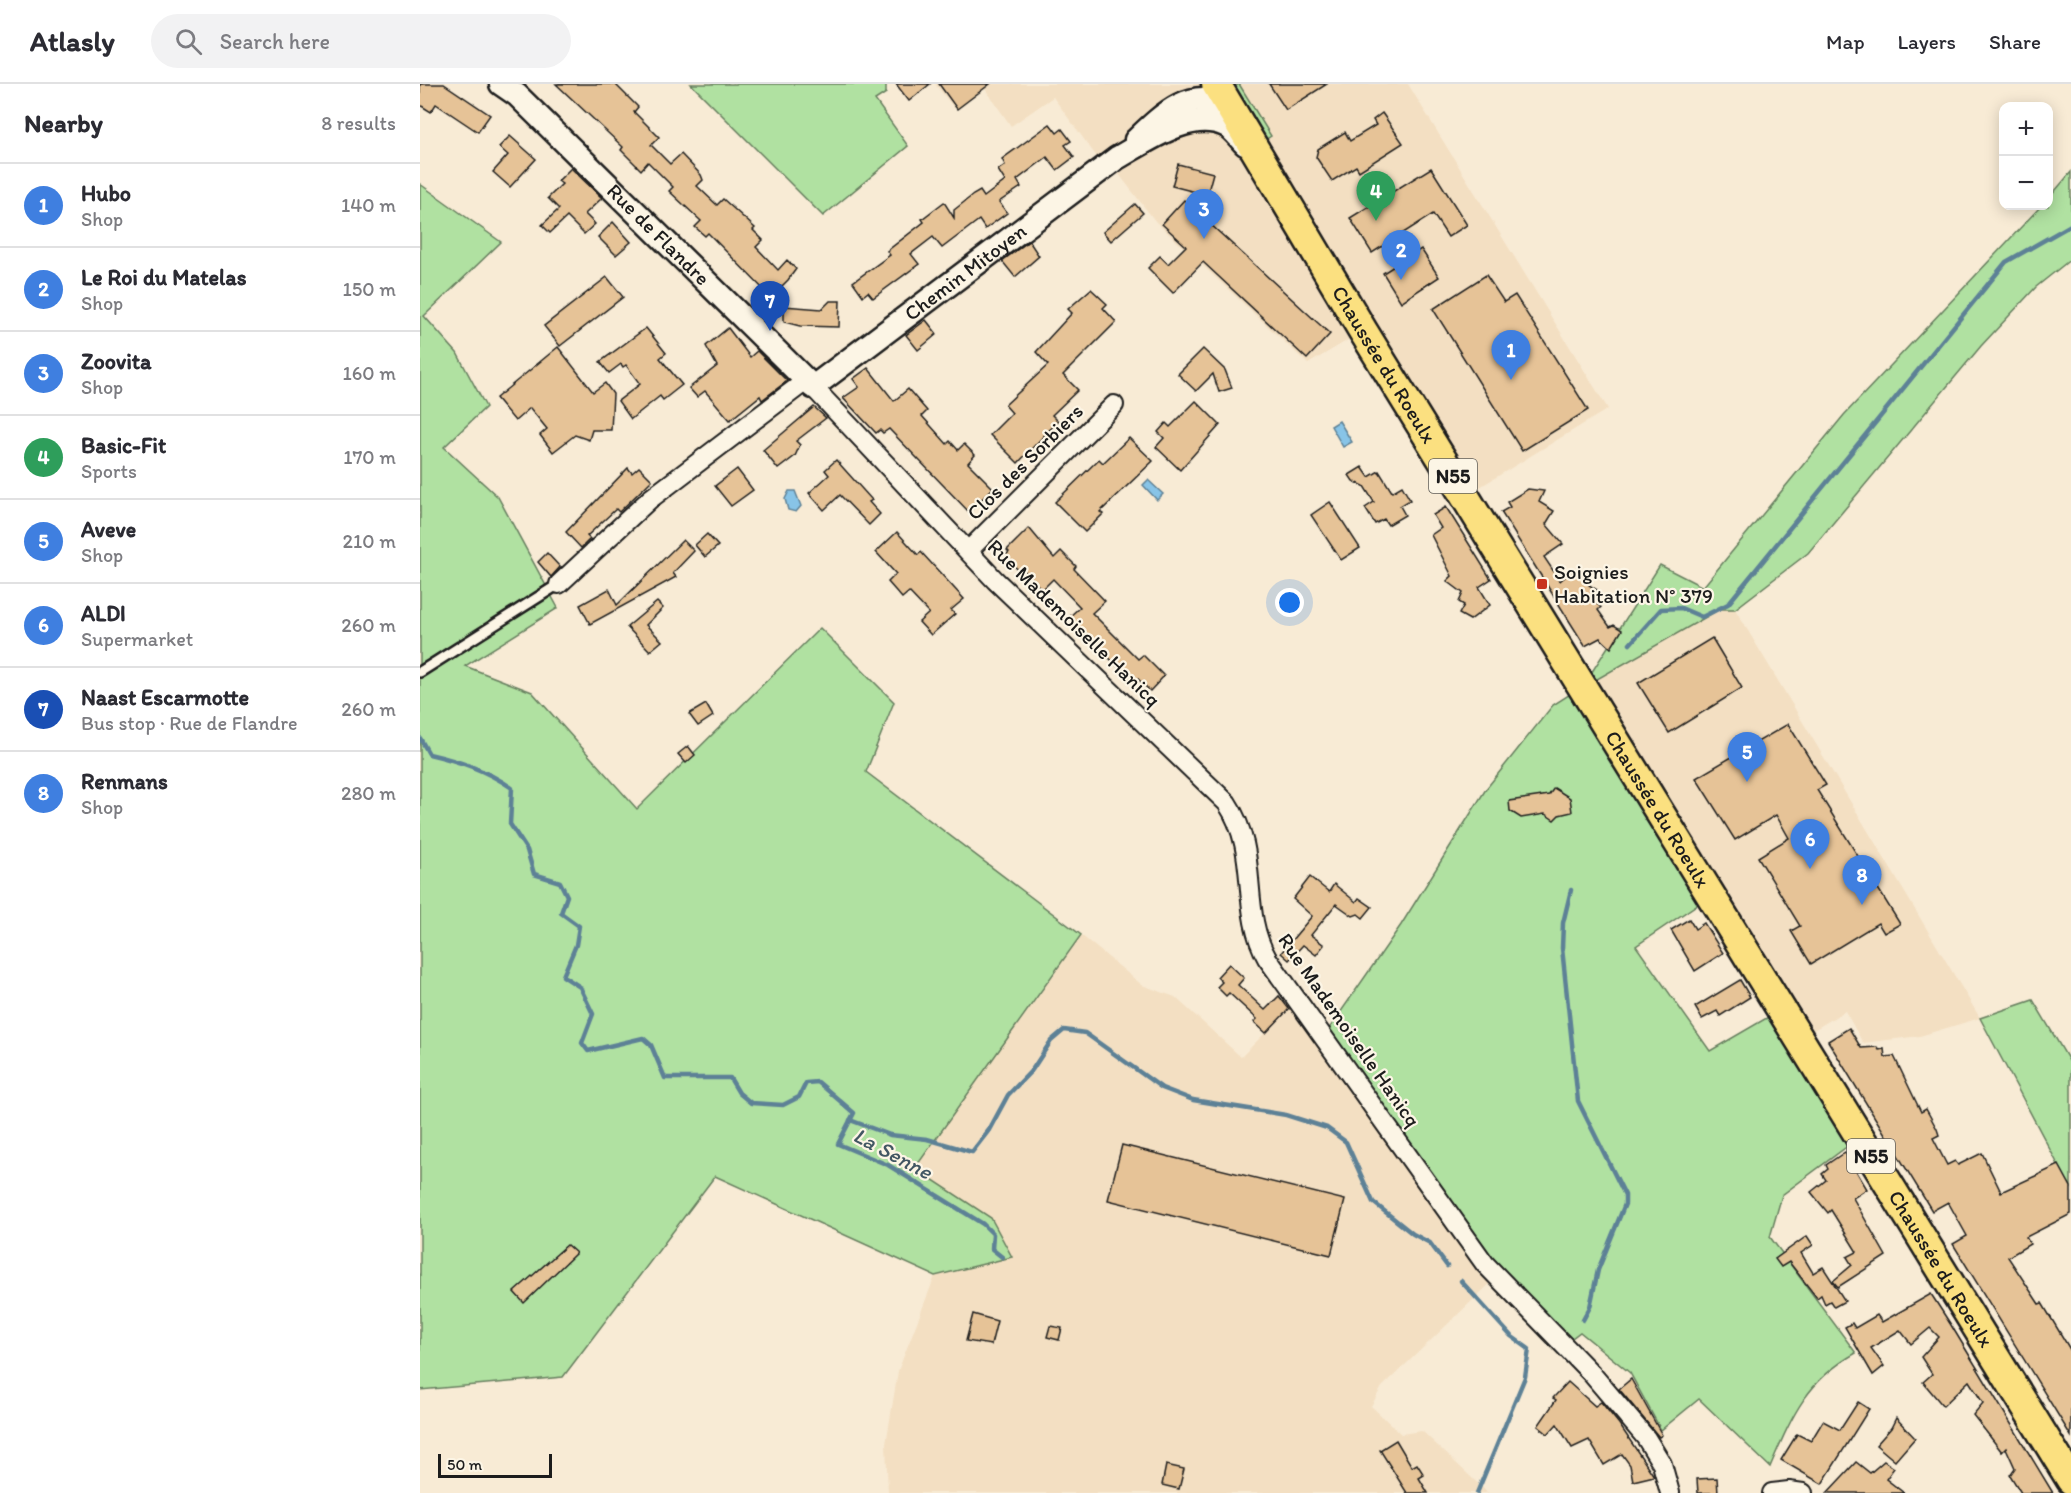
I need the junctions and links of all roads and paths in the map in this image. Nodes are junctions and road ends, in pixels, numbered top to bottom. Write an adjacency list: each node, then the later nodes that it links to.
1 (501, 84): 7 (street, Rue de Flandre)
2 (1209, 86): 3 (street); 4 (street); 5 (main road, N55)
3 (1177, 92): 6 (street)
4 (1158, 135): 5 (street); 6 (street)
5 (1253, 147): 12 (main road, Chaussée du Roeulx / N55)
6 (1117, 158): 7 (street, Chemin Mitoyen)
7 (810, 383): 9 (street, Rue Mademoiselle Hanicq); 10 (street, Chemin Mitoyen)
8 (1113, 405): 9 (street, Clos des Sorbiers)
9 (968, 551): 13 (street, Rue Mademoiselle Hanicq)
10 (559, 584): 11 (lane)
11 (420, 672)
12 (2071, 1480)
13 (1670, 1493)
14 (1772, 1493): 15 (street)
15 (1803, 1493)

